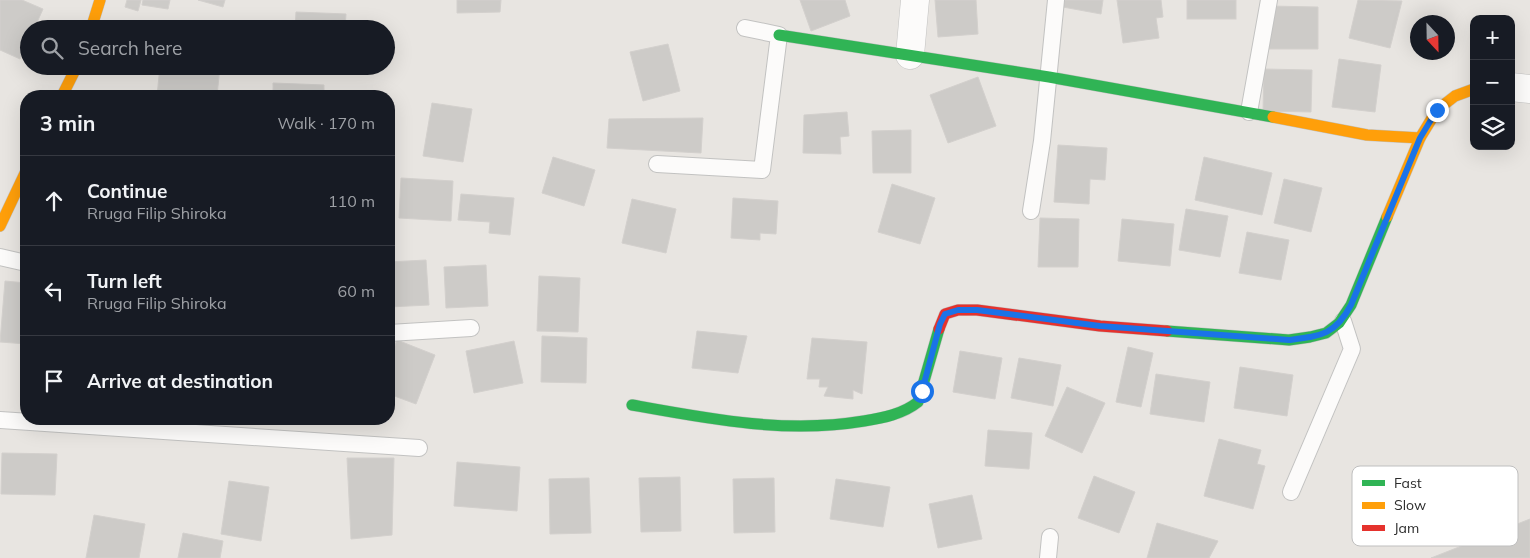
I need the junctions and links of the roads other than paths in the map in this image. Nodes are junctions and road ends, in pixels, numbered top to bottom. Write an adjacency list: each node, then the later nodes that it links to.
1 (100, 0): 5 (street)
2 (915, 0): 8 (street)
3 (1056, 0): 10 (lane)
4 (1269, 0): 15 (lane)
5 (94, 20)
6 (745, 28): 7 (lane)
7 (779, 35): 8 (street); 17 (lane)
8 (910, 55): 10 (street)
9 (72, 75): 12 (street)
10 (1049, 77): 15 (street); 19 (lane)
11 (1515, 88): 13 (street)
12 (65, 90)
13 (1530, 90)
14 (1470, 91): 16 (street)
15 (1249, 112): 16 (street)
16 (1420, 138): 23 (street)
17 (657, 164)
18 (20, 184): 20 (street)
19 (1031, 211)
20 (0, 226)
21 (0, 256): 22 (lane)
22 (20, 261)
23 (1343, 321): 26 (street); 31 (lane)
24 (471, 328): 25 (lane)
25 (395, 333)
26 (632, 405)
27 (0, 420): 28 (lane)
28 (20, 421)
29 (75, 425): 30 (lane)
30 (420, 448)
31 (1291, 492)
32 (1050, 537): 33 (lane)
33 (1048, 558)

